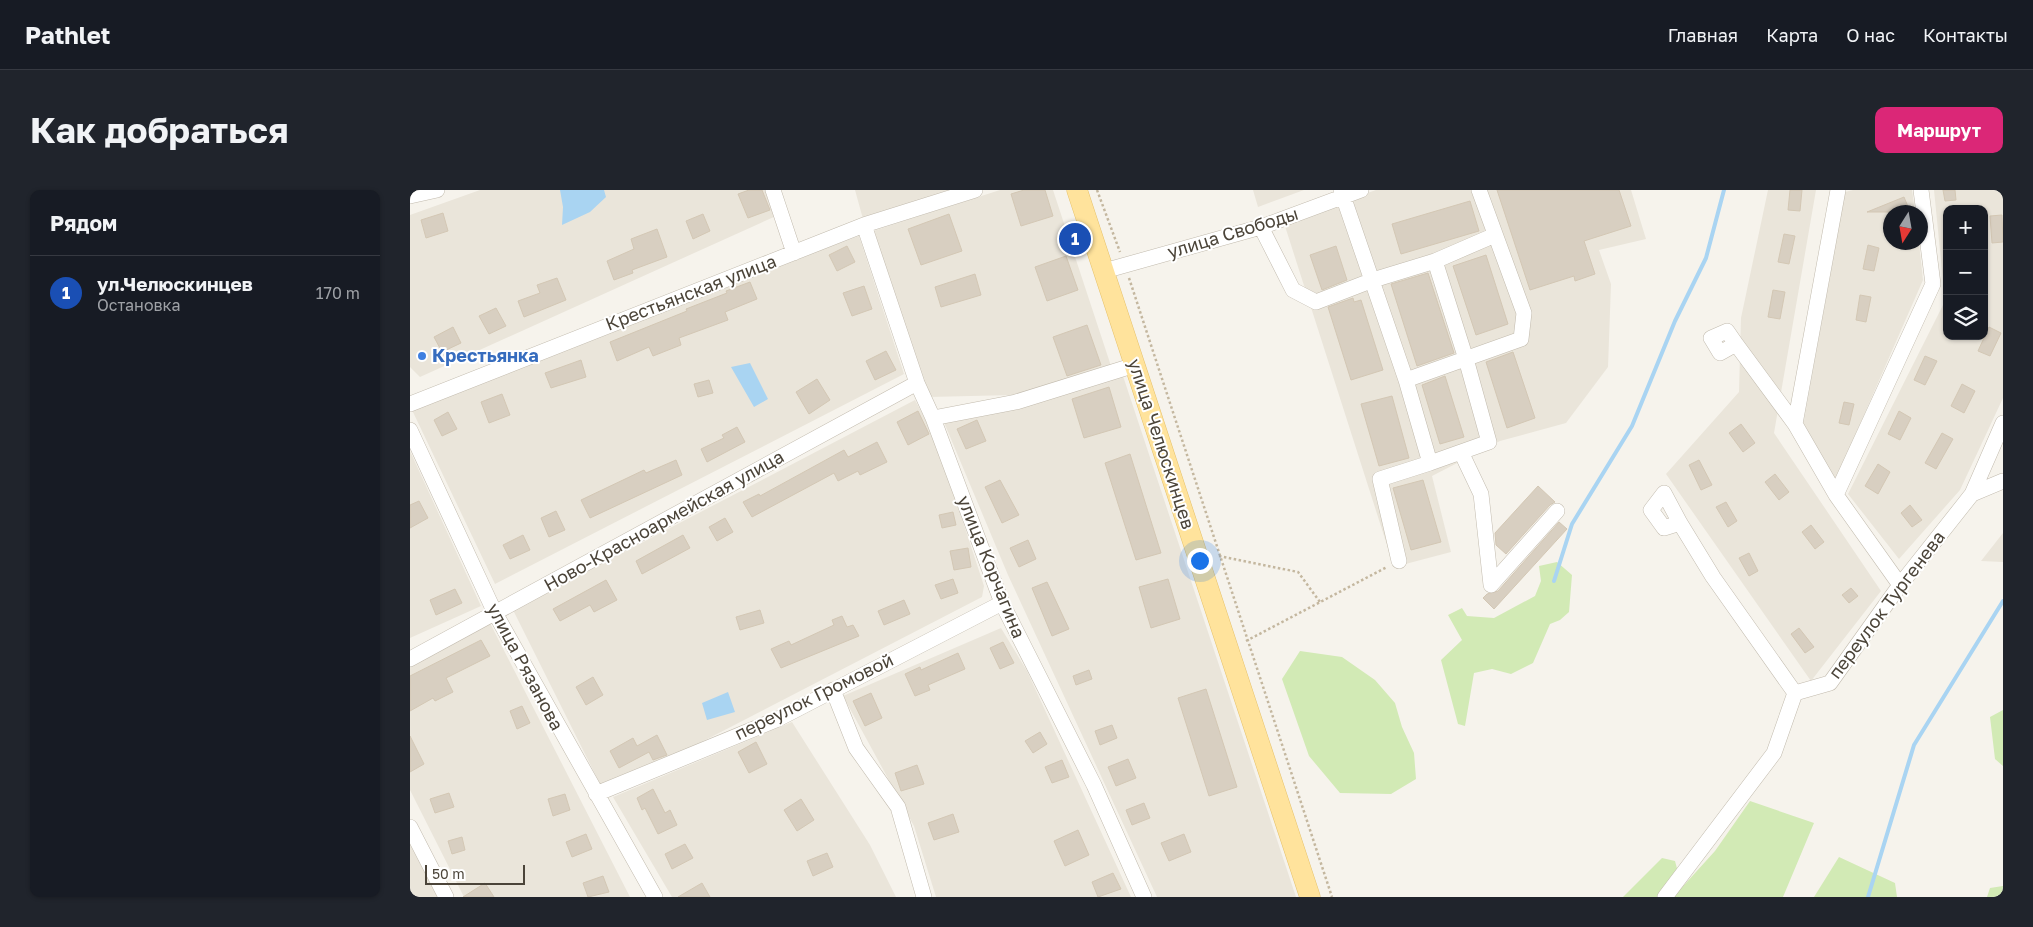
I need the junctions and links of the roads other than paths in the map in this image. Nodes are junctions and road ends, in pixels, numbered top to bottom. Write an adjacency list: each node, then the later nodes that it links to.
1 (437, 190): 10 (street)
2 (774, 190): 14 (street)
3 (975, 190): 11 (street, Крестьянская улица)
4 (1077, 190): 16 (main road, улица Челюскинцев)
5 (1361, 190): 9 (street, улица Свободы)
6 (1479, 190): 13 (street)
7 (1838, 190): 26 (street)
8 (1921, 190): 32 (street)
9 (1342, 193): 12 (street, улица Свободы); 17 (street)
10 (410, 196)
11 (864, 225): 14 (street, Крестьянская улица); 22 (street, улица Корчагина)
12 (1261, 227): 16 (street, улица Свободы); 17 (street)
13 (1495, 234): 15 (street); 19 (street)
14 (794, 252): 23 (street, Крестьянская улица)
15 (1435, 261): 17 (street); 19 (street)
16 (1104, 271): 20 (main road, улица Челюскинцев)
17 (1373, 280): 21 (street)
18 (1736, 344): 26 (street)
19 (1466, 358): 21 (street); 28 (street)
20 (1134, 365): 24 (street); 48 (main road, улица Челюскинцев)
21 (1406, 380): 29 (street)
22 (917, 383): 24 (street, улица Корчагина); 38 (street, Ново-Красноармейская улица)
23 (410, 404)
24 (933, 418): 37 (street, улица Корчагина)
25 (2003, 423): 31 (street, переулок Тургенева)
26 (1795, 424): 32 (street)
27 (410, 430): 38 (street, улица Рязанова)
28 (1461, 452): 29 (street); 33 (street)
29 (1430, 464): 35 (street)
30 (2003, 481): 31 (street)
31 (1972, 494): 36 (street, переулок Тургенева)
32 (1836, 495): 36 (street)
33 (1557, 511)
34 (1680, 523): 41 (street)
35 (1399, 561)
36 (1900, 585): 41 (street, переулок Тургенева)
37 (1002, 603): 40 (street, переулок Громовой); 47 (street, улица Корчагина)
38 (495, 614): 39 (street, Ново-Красноармейская улица); 42 (street, улица Рязанова)
39 (410, 659)
40 (833, 690): 42 (street, переулок Громовой); 46 (street)
41 (1795, 693): 49 (street)
42 (596, 794): 45 (street, улица Рязанова)
43 (410, 827): 44 (street)
44 (446, 897)
45 (655, 897)
46 (924, 897)
47 (1144, 897)
48 (1310, 897)
49 (1665, 897)

